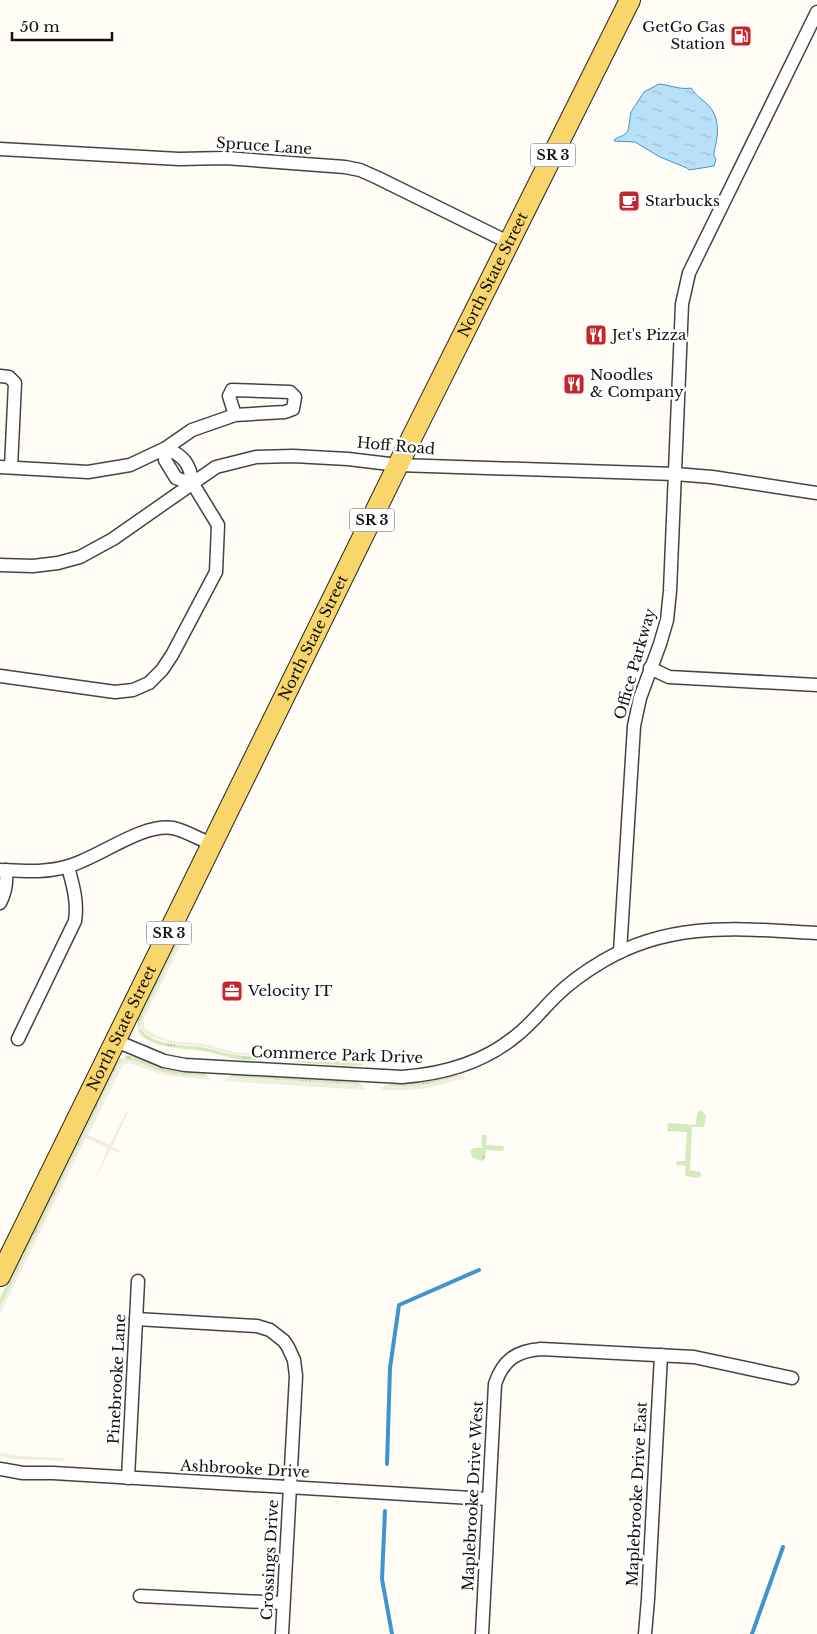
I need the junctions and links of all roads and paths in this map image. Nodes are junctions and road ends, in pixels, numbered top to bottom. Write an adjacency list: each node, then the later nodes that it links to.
1 (630, 0): 4 (main road, North State Street / SR 3)
2 (817, 12): 10 (street, Office Parkway)
3 (0, 149): 4 (street, Spruce Lane)
4 (510, 243): 8 (main road, North State Street / SR 3)
5 (0, 376): 9 (street)
6 (234, 415): 6 (street); 7 (street)
7 (166, 448): 9 (street); 11 (street)
8 (398, 465): 10 (street, Hoff Road); 11 (street, Hoff Road); 17 (main road, North State Street / SR 3)
9 (5, 467)
10 (675, 474): 12 (street, Hoff Road); 14 (street, Office Parkway)
11 (193, 484): 13 (street, Hoff Road); 15 (street)
12 (817, 494)
13 (0, 564)
14 (650, 668): 16 (street); 22 (street, Office Parkway)
15 (0, 676)
16 (817, 685)
17 (212, 844): 18 (street); 24 (main road, North State Street / SR 3)
18 (68, 866): 19 (street); 23 (street)
19 (3, 870): 20 (street)
20 (0, 903)
21 (817, 933): 22 (street, Commerce Park Drive)
22 (620, 952): 24 (street, Commerce Park Drive)
23 (18, 1039)
24 (116, 1041): 25 (main road, North State Street / SR 3)
25 (0, 1276)
26 (138, 1281): 27 (street, Pinebrooke Lane)
27 (136, 1319): 31 (street, Pinebrooke Lane); 32 (street, Crossings Drive)
28 (661, 1354): 29 (street); 33 (street, Maplebrooke Drive West); 38 (street, Maplebrooke Drive East)
29 (792, 1378)
30 (0, 1469): 31 (street, Ashbrooke Drive)
31 (128, 1478): 32 (street, Ashbrooke Drive)
32 (290, 1487): 33 (street, Ashbrooke Drive); 35 (street, Crossings Drive)
33 (488, 1499): 37 (street, Maplebrooke Drive West)
34 (140, 1596): 35 (street)
35 (283, 1603): 36 (street, Crossings Drive)
36 (282, 1634)
37 (482, 1634)
38 (644, 1634)

